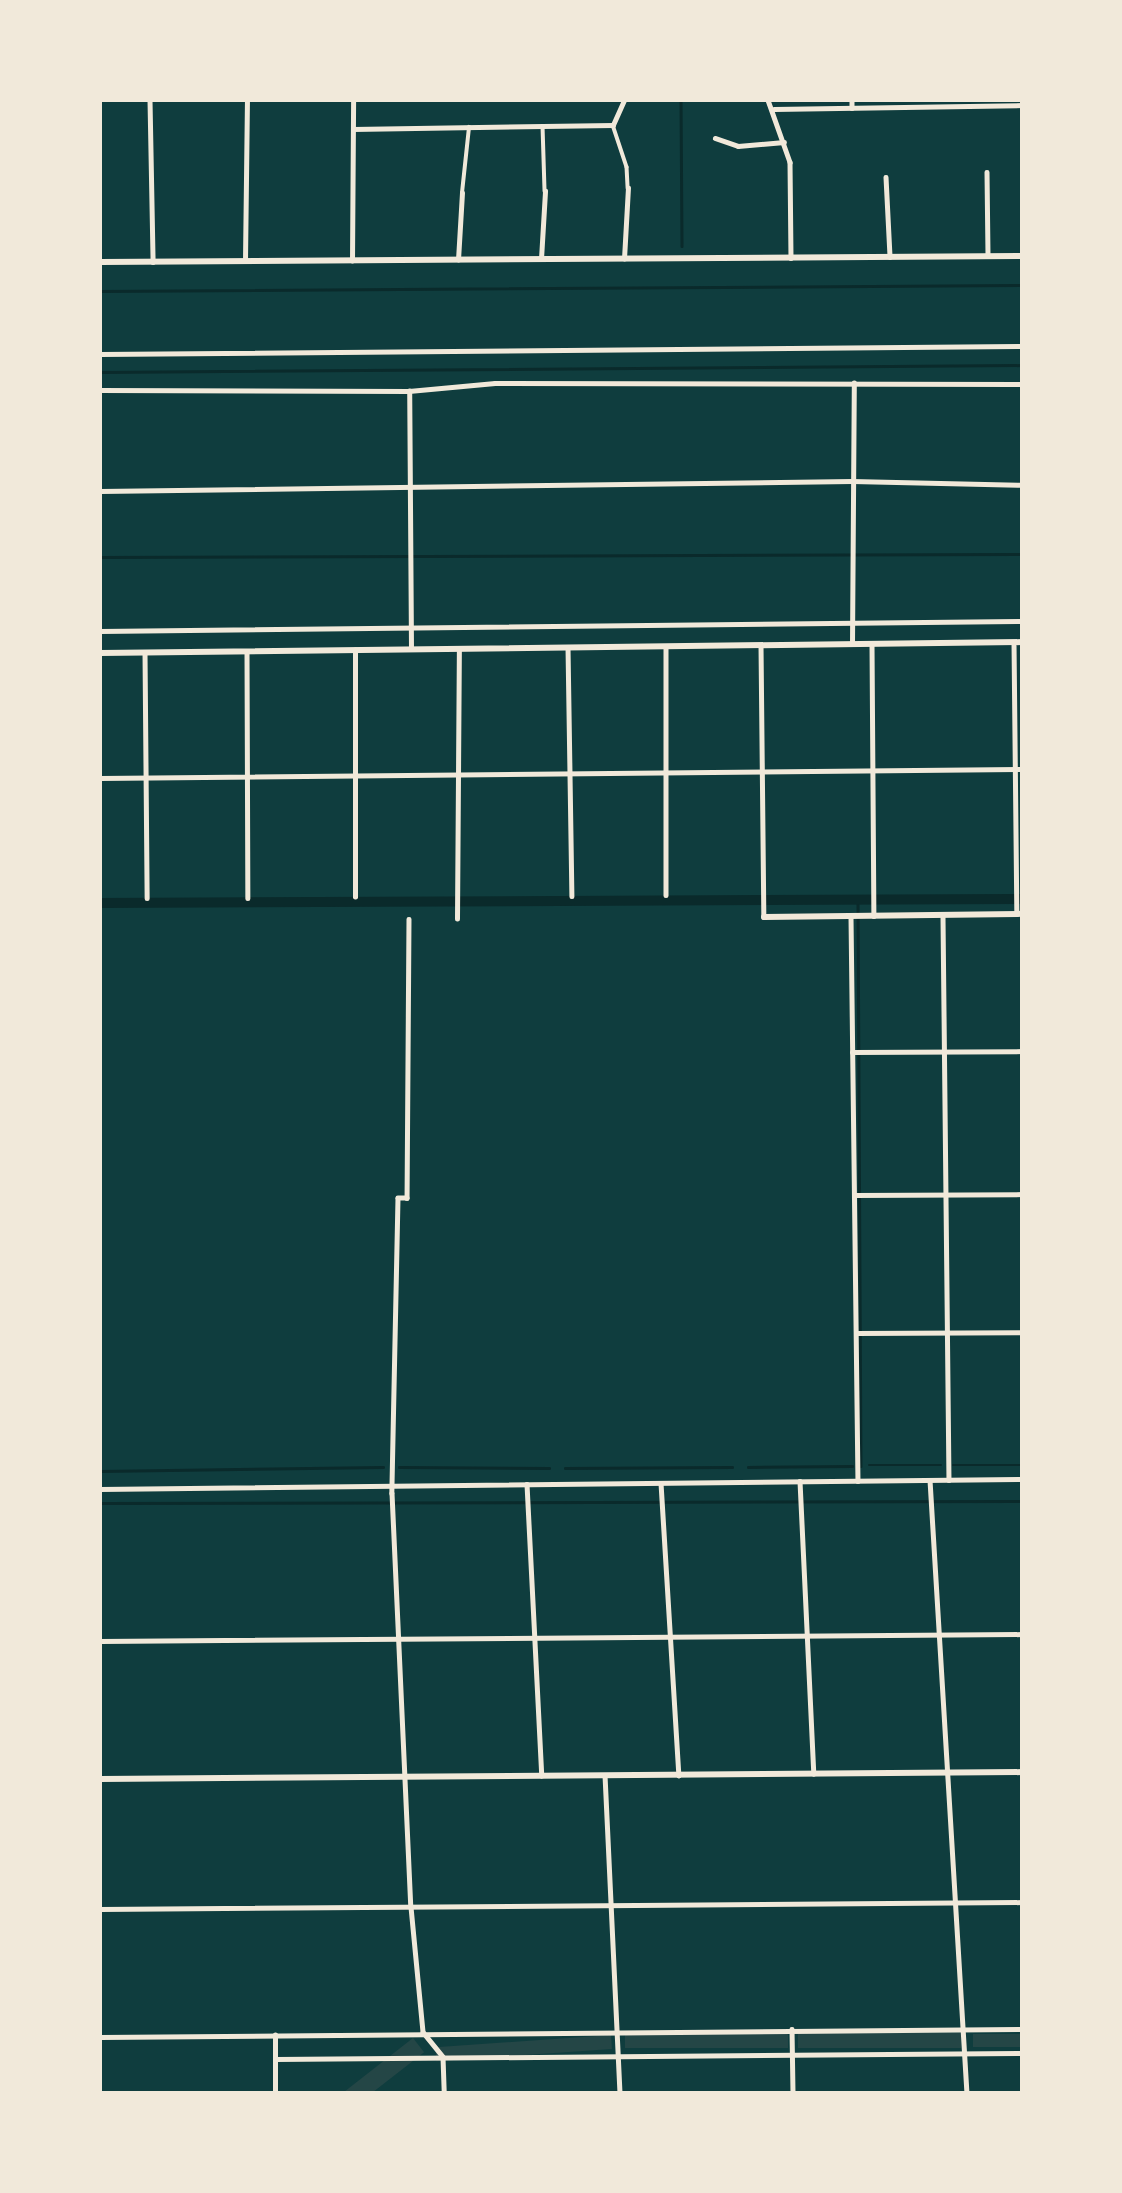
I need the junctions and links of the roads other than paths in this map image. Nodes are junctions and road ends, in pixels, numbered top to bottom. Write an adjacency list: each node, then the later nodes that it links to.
1 (150, 100): 31 (street)
2 (247, 100): 28 (street)
3 (353, 100): 13 (street)
4 (624, 100): 10 (street)
5 (768, 100): 9 (street)
6 (852, 100): 8 (street)
7 (1022, 105): 8 (street)
8 (852, 108): 9 (street)
9 (774, 109): 15 (street)
10 (613, 125): 11 (street); 18 (street)
11 (543, 126): 12 (street); 19 (street)
12 (469, 127): 13 (street); 20 (street)
13 (353, 129): 29 (street)
14 (715, 138): 15 (street)
15 (784, 142): 24 (street)
16 (987, 172): 21 (street)
17 (886, 177): 23 (street)
18 (628, 188): 26 (street)
19 (545, 191): 25 (street)
20 (462, 192): 27 (street)
21 (988, 256): 22 (street); 23 (street)
22 (1022, 256)
23 (890, 257): 24 (street)
24 (791, 258): 26 (street)
25 (541, 259): 26 (street); 27 (street)
26 (624, 259)
27 (458, 260): 29 (street)
28 (245, 261): 29 (street); 31 (street)
29 (352, 261)
30 (100, 262): 31 (street)
31 (153, 262)
32 (1022, 346): 33 (street)
33 (100, 354)
34 (854, 383): 35 (street); 37 (street); 38 (street)
35 (1022, 384)
36 (100, 390): 37 (street)
37 (409, 391): 40 (street)
38 (852, 481): 39 (street); 40 (street); 43 (street)
39 (1022, 485)
40 (408, 487): 41 (street); 44 (street)
41 (100, 491)
42 (1022, 621): 43 (street)
43 (852, 624): 44 (street); 47 (street)
44 (410, 629): 45 (street); 52 (street)
45 (100, 631)
46 (1018, 642): 48 (street); 58 (street)
47 (852, 644): 48 (street); 49 (street)
48 (872, 644): 60 (street)
49 (761, 645): 50 (street); 59 (street)
50 (666, 646): 51 (street); 61 (street)
51 (568, 647): 53 (street); 62 (street)
52 (411, 649): 53 (street); 54 (street)
53 (459, 649): 63 (street)
54 (355, 650): 55 (street); 64 (street)
55 (247, 651): 56 (street); 65 (street)
56 (145, 652): 57 (street); 67 (street)
57 (100, 653)
58 (1020, 769): 60 (street); 73 (street)
59 (763, 772): 60 (street); 61 (street); 77 (street)
60 (873, 772): 76 (street)
61 (666, 773): 62 (street); 68 (street)
62 (570, 774): 63 (street); 69 (street)
63 (458, 775): 64 (street); 79 (street)
64 (355, 776): 65 (street); 70 (street)
65 (247, 777): 67 (street); 72 (street)
66 (100, 778): 67 (street)
67 (146, 778): 71 (street)
68 (666, 895)
69 (572, 896)
70 (355, 897)
71 (147, 898)
72 (248, 898)
73 (1020, 914): 74 (street)
74 (943, 916): 76 (street); 82 (street)
75 (850, 917): 76 (street); 77 (street); 81 (street)
76 (874, 917)
77 (764, 918)
78 (409, 919): 96 (street)
79 (457, 919)
80 (1022, 1051): 82 (street)
81 (852, 1052): 82 (street); 85 (street)
82 (944, 1052): 83 (street)
83 (946, 1194): 84 (street); 85 (street); 87 (street)
84 (1022, 1194)
85 (854, 1195): 86 (street)
86 (856, 1332): 87 (street); 93 (street)
87 (948, 1332): 88 (street); 91 (street)
88 (1022, 1332)
89 (1022, 1479): 91 (street)
90 (930, 1480): 91 (street); 93 (street); 99 (street)
91 (949, 1480)
92 (800, 1481): 93 (street); 94 (street); 101 (street)
93 (858, 1481)
94 (661, 1483): 95 (street); 100 (street)
95 (527, 1484): 96 (street); 102 (street)
96 (392, 1487): 97 (street); 103 (street)
97 (100, 1489)
98 (1022, 1634): 99 (street)
99 (940, 1637): 101 (street); 106 (street)
100 (671, 1638): 101 (street); 102 (street); 109 (street)
101 (805, 1638): 107 (street)
102 (534, 1639): 103 (street); 110 (street)
103 (399, 1640): 104 (street); 111 (street)
104 (100, 1641)
105 (1022, 1772): 106 (street)
106 (950, 1773): 107 (street); 114 (street)
107 (814, 1774): 109 (street)
108 (605, 1775): 109 (street); 110 (street); 115 (street)
109 (679, 1775)
110 (542, 1776): 111 (street)
111 (407, 1777): 112 (street); 116 (street)
112 (100, 1779)
113 (1022, 1902): 114 (street)
114 (956, 1903): 115 (street); 119 (street)
115 (614, 1906): 116 (street); 121 (street)
116 (411, 1907): 117 (street); 122 (street)
117 (100, 1909)
118 (792, 2029): 119 (street); 121 (street); 125 (street)
119 (966, 2029): 120 (street); 127 (street)
120 (1022, 2029)
121 (619, 2030): 122 (street); 128 (street)
122 (423, 2032): 123 (street); 129 (street)
123 (275, 2035): 124 (street); 130 (street)
124 (100, 2036)
125 (792, 2053): 127 (street); 128 (street); 134 (street)
126 (1022, 2053): 127 (street)
127 (966, 2054): 135 (street)
128 (620, 2055): 129 (street); 133 (street)
129 (443, 2057): 130 (street); 132 (street)
130 (276, 2059): 131 (street)
131 (275, 2093)
132 (444, 2093)
133 (620, 2093)
134 (793, 2093)
135 (967, 2093)

